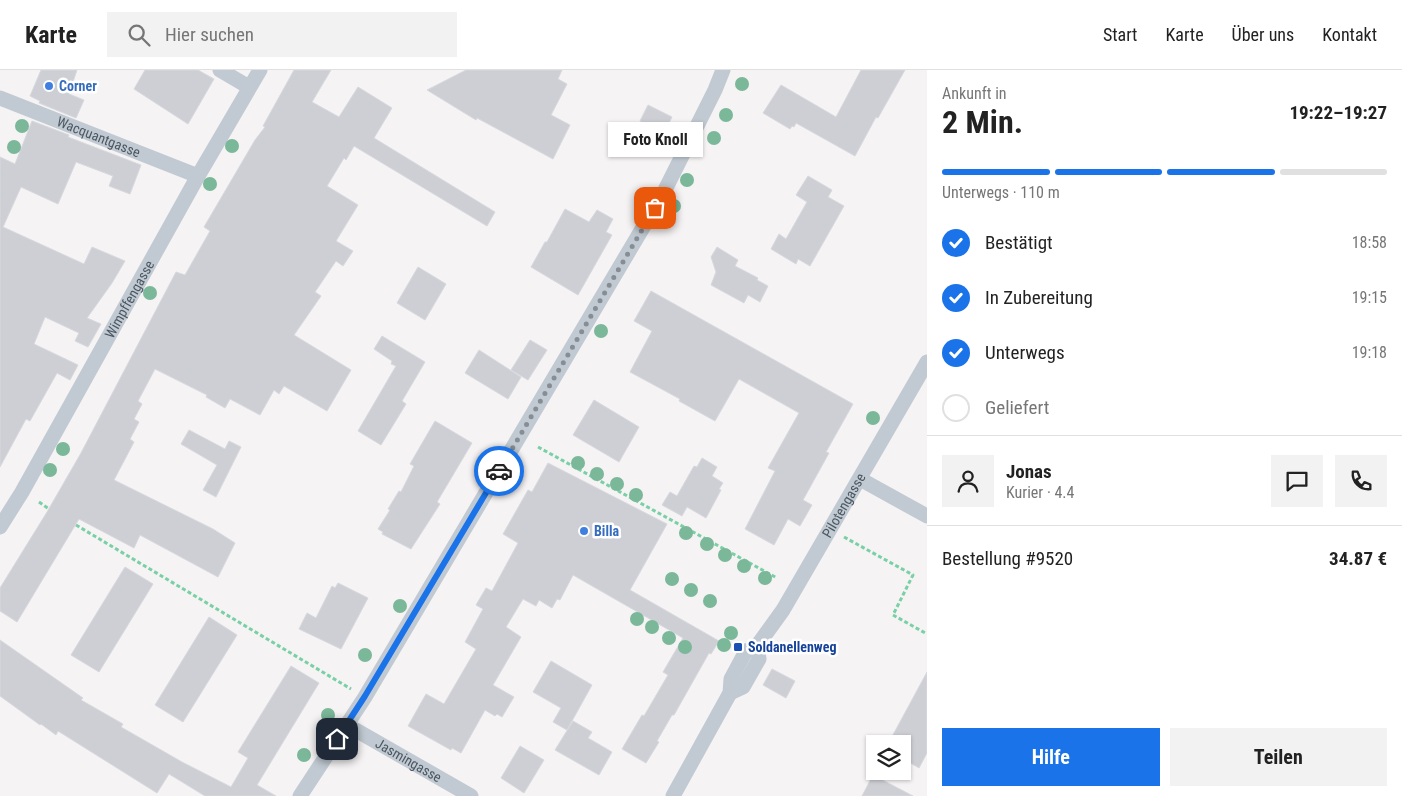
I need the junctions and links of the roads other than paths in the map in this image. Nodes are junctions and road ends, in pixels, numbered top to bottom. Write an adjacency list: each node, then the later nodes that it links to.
1 (220, 70): 4 (street)
2 (260, 70): 4 (street, Wimpffengasse)
3 (723, 70): 11 (street)
4 (249, 87): 6 (street, Wimpffengasse)
5 (0, 98): 6 (street, Wacquantgasse)
6 (198, 176): 10 (street, Wimpffengasse)
7 (927, 362): 8 (street, Pilotengasse)
8 (860, 479): 9 (street); 14 (street, Pilotengasse)
9 (927, 516)
10 (0, 527)
11 (346, 725): 12 (street); 13 (street, Jasmingasse)
12 (300, 796)
13 (471, 796)
14 (673, 796)

